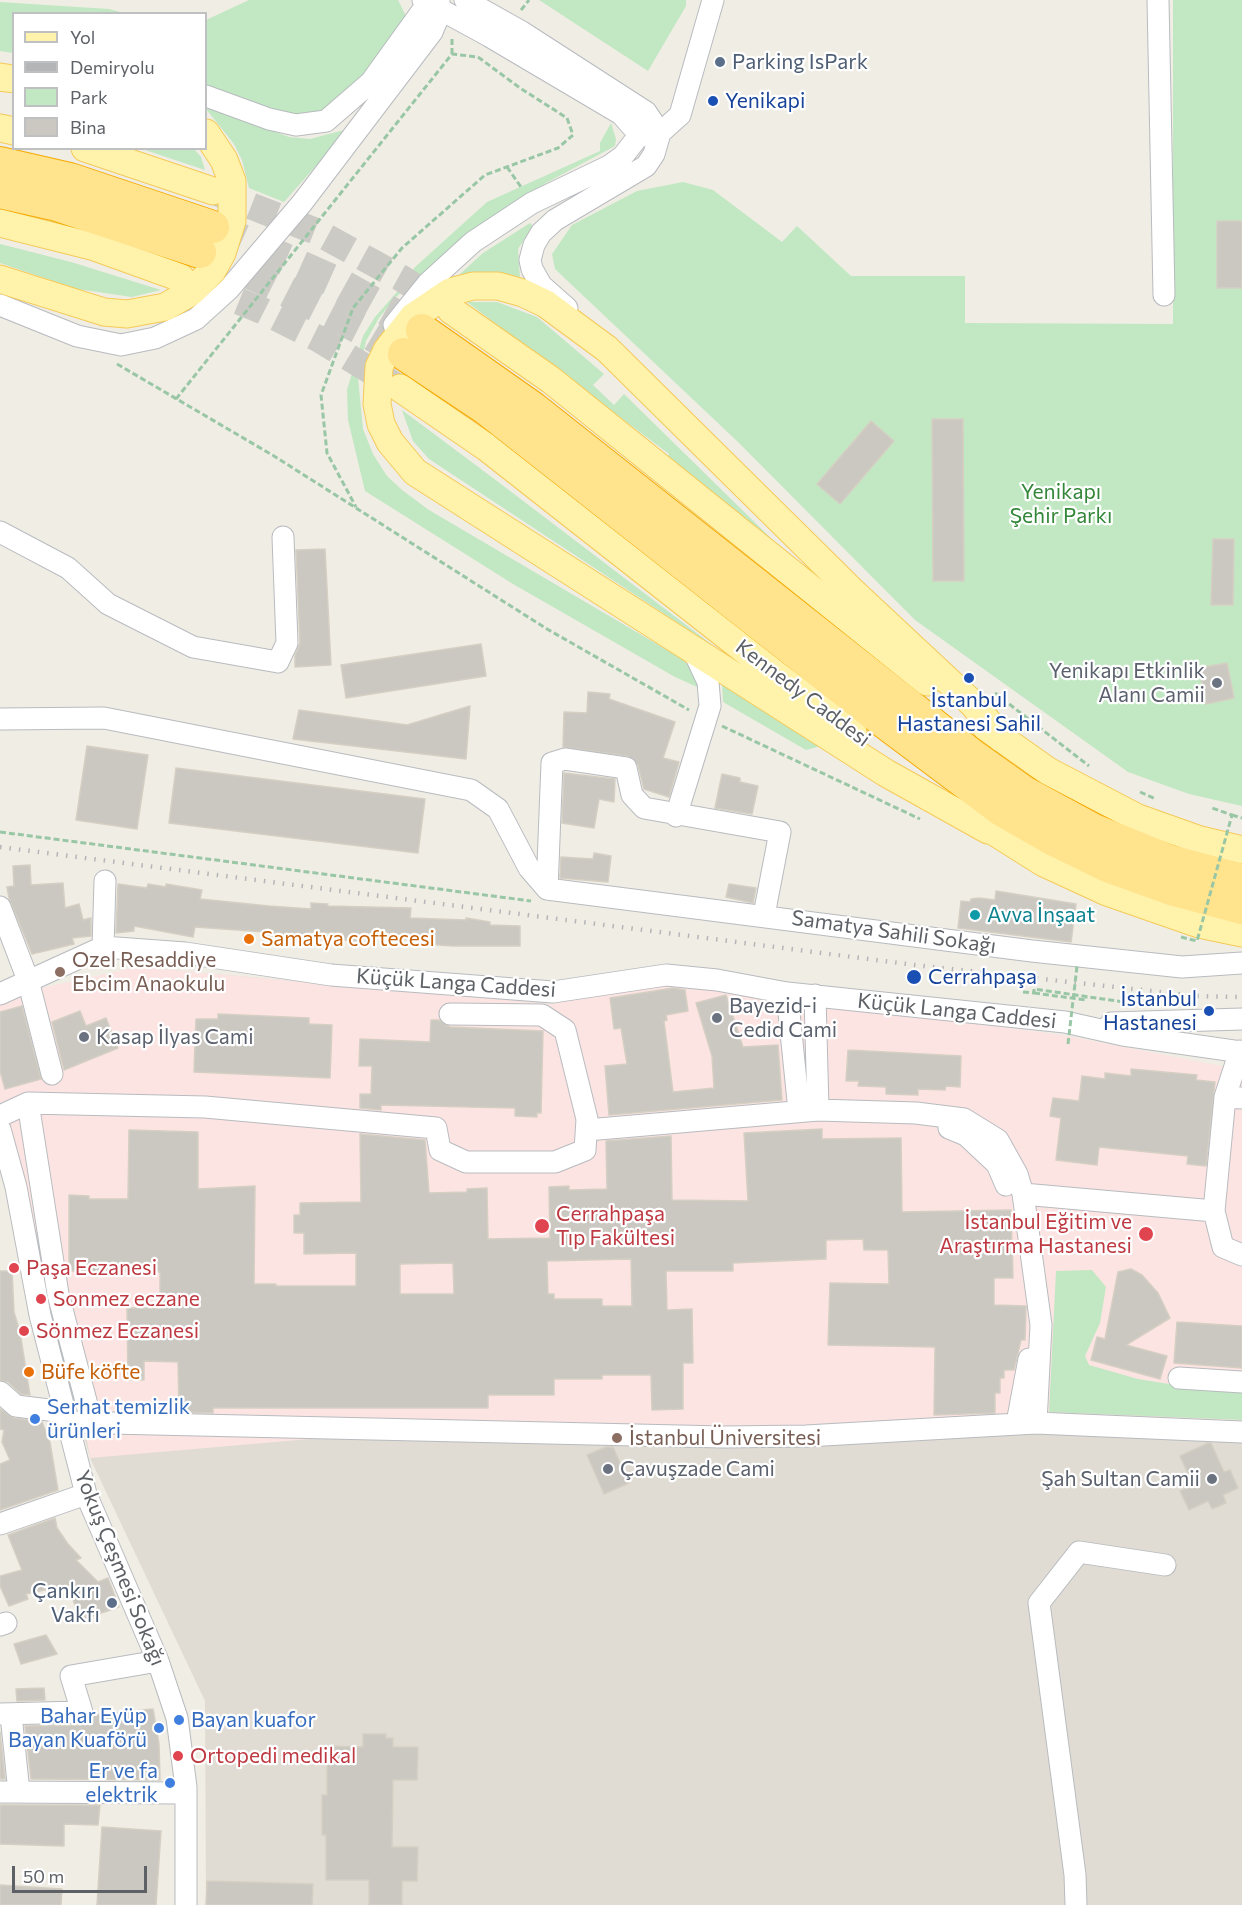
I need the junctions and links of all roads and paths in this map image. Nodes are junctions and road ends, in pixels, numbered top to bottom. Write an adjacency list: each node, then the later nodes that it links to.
1 (465, 0): 5 (street)
2 (713, 0): 7 (street)
3 (1158, 0): 19 (street)
4 (430, 7): 5 (street); 6 (street); 9 (street); 20 (street)
5 (485, 10): 7 (street)
6 (207, 96)
7 (660, 133): 9 (street); 22 (street)
8 (207, 134): 18 (main road)
9 (637, 138): 15 (street)
10 (91, 150): 13 (main road)
11 (0, 164): 14 (highway)
12 (507, 167): 15 (path); 26 (path); 27 (path)
13 (213, 191)
14 (0, 192)
15 (532, 203): 23 (street)
16 (0, 223): 17 (main road)
17 (181, 278)
18 (0, 279)
19 (1164, 295)
20 (0, 305)
21 (451, 310): 34 (main road)
22 (607, 349): 23 (main road); 34 (main road)
23 (402, 350): 30 (main road); 47 (highway); 51 (highway)
24 (108, 359): 26 (path)
25 (400, 388): 45 (main road, Kennedy Caddesi)
26 (176, 399): 27 (path)
27 (356, 508): 32 (path)
28 (0, 532): 29 (street)
29 (283, 537)
30 (693, 650): 32 (street); 45 (main road)
31 (991, 690): 35 (path)
32 (707, 718): 40 (street); 43 (path)
33 (0, 719): 49 (street)
34 (1000, 738): 46 (main road)
35 (1090, 767)
36 (1131, 788): 37 (path)
37 (1164, 802)
38 (1212, 808): 39 (path, bridge)
39 (1232, 815): 41 (path); 56 (path, bridge)
40 (676, 816): 49 (street); 52 (street)
41 (1242, 818)
42 (1221, 821): 44 (path)
43 (927, 823)
44 (1232, 824)
45 (988, 830): 54 (main road, Kennedy Caddesi)
46 (1242, 850)
47 (1242, 880)
48 (105, 881): 57 (street)
49 (547, 889): 52 (street, Samatya Sahili Sokağı)
50 (0, 908): 60 (street)
51 (1242, 908)
52 (764, 915): 58 (street, Samatya Sahili Sokağı)
53 (1193, 931): 55 (path)
54 (1242, 933)
55 (1203, 934)
56 (1181, 937)
57 (103, 947): 60 (street, Küçük Langa Caddesi); 61 (street, Küçük Langa Caddesi)
58 (1242, 963)
59 (1077, 966): 66 (path, bridge)
60 (28, 981): 63 (street, Küçük Langa Caddesi); 72 (street)
61 (787, 993): 64 (street, Küçük Langa Caddesi); 75 (street)
62 (1034, 993): 66 (path)
63 (0, 994)
64 (815, 995): 69 (street, Küçük Langa Caddesi); 75 (street)
65 (1086, 996): 66 (path)
66 (1074, 998): 70 (path, bridge)
67 (450, 1014): 78 (street)
68 (1242, 1019): 69 (street)
69 (1065, 1022): 71 (street, Küçük Langa Caddesi)
70 (1068, 1044)
71 (1241, 1051): 73 (street)
72 (52, 1074)
73 (1234, 1098): 81 (street)
74 (28, 1103): 77 (street); 78 (street); 88 (street)
75 (809, 1110): 76 (street); 78 (street)
76 (916, 1113): 80 (street); 87 (street)
77 (0, 1116)
78 (587, 1130)
79 (2, 1140): 86 (street, Yokuş Çeşmesi Sokağı)
80 (1023, 1194): 81 (street); 87 (street)
81 (1214, 1211): 82 (street)
82 (1242, 1255)
83 (1179, 1378): 84 (street)
84 (1242, 1382)
85 (0, 1392): 86 (street)
86 (66, 1417): 88 (street); 90 (street, Yokuş Çeşmesi Sokağı)
87 (1027, 1423): 88 (street); 89 (street)
88 (92, 1424)
89 (1242, 1432)
90 (86, 1494): 91 (street); 93 (street, Yokuş Çeşmesi Sokağı)
91 (0, 1524)
92 (1165, 1565): 98 (street)
93 (158, 1661): 94 (street); 96 (street, Yokuş Çeşmesi Sokağı)
94 (5, 1714): 95 (street)
95 (9, 1792): 96 (street)
96 (186, 1793): 97 (street, Yokuş Çeşmesi Sokağı)
97 (186, 1905)
98 (1076, 1905)

